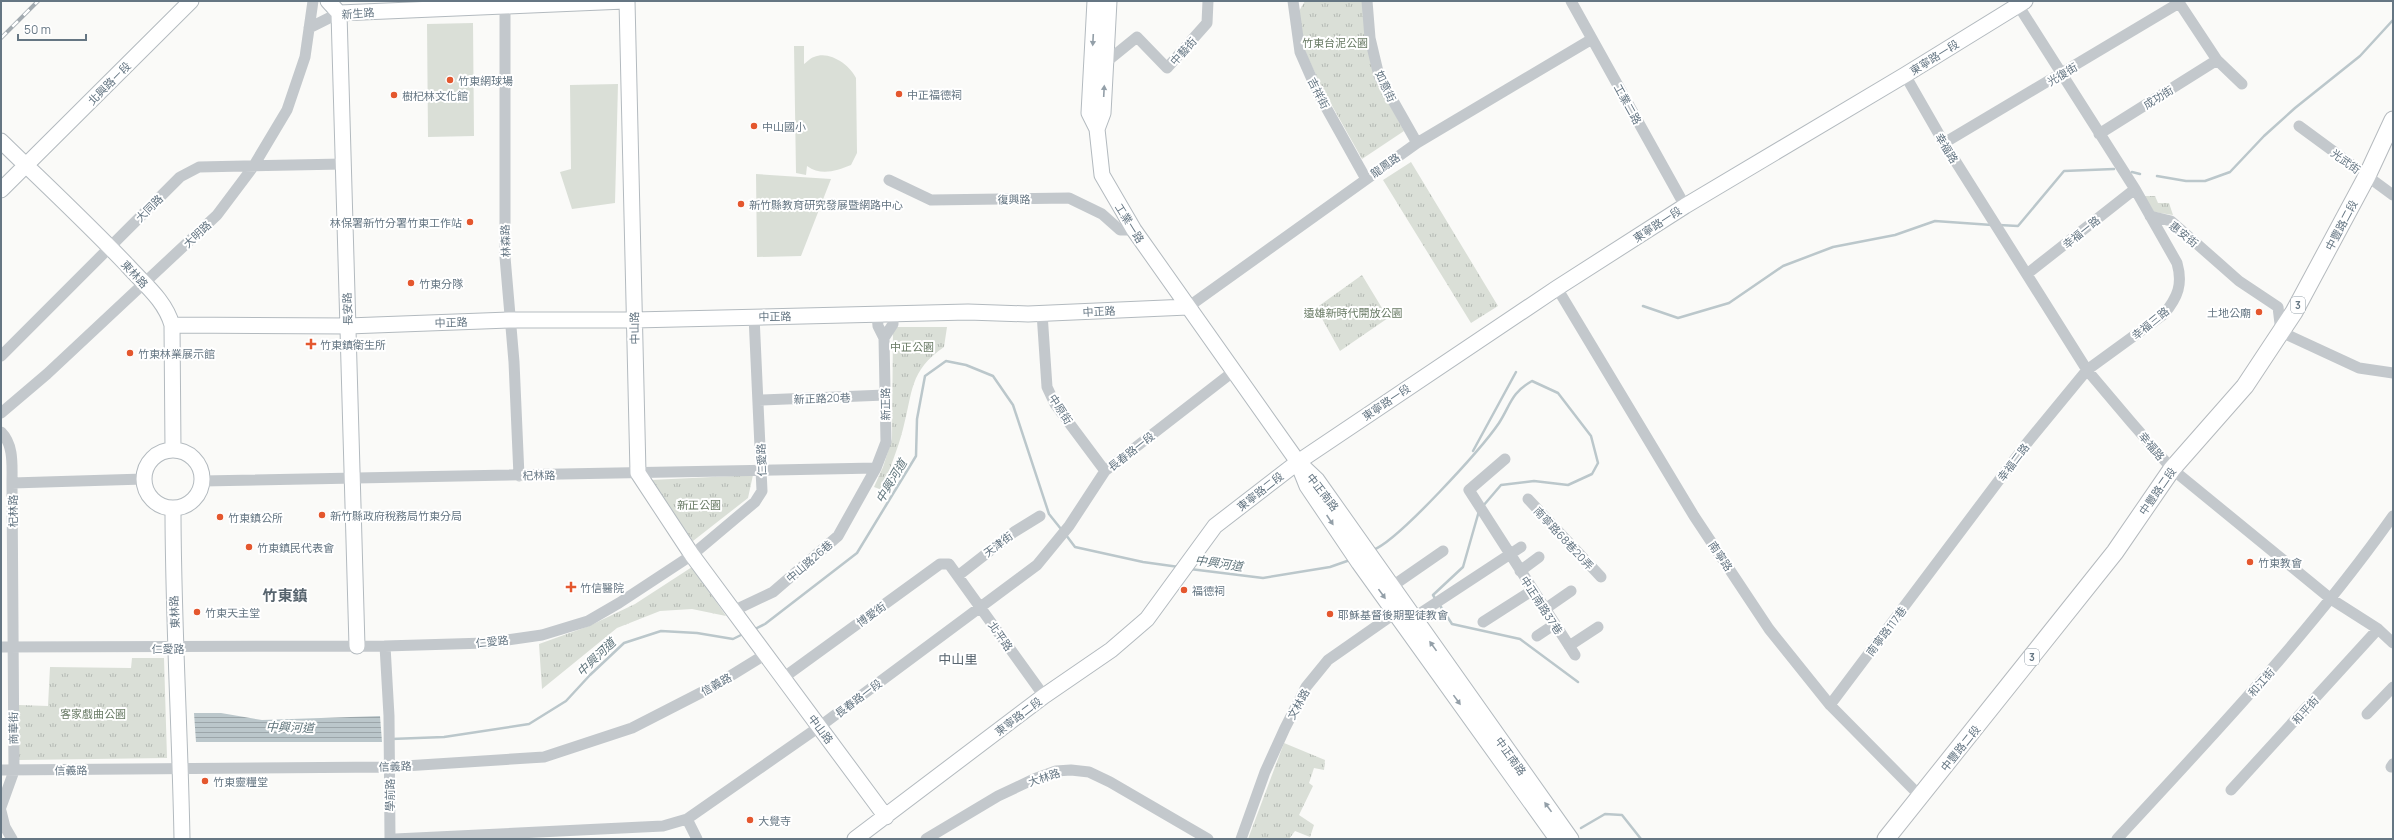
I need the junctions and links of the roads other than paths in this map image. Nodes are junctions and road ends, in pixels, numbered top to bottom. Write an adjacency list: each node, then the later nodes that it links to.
1 (191, 1): 30 (street, 北興路ㄧ段)
2 (313, 1): 15 (street, 大明路)
3 (328, 1): 14 (street)
4 (626, 1): 13 (street, 新生路); 51 (street, 中山路)
5 (1095, 1): 24 (street, 工業一路, one-way to 24)
6 (1109, 1): 18 (street, 工業一路)
7 (1208, 1): 18 (street, 中藝街)
8 (1293, 1): 33 (street, 吉祥街)
9 (1366, 1): 27 (street, 如意街)
10 (1571, 1): 16 (street, 工業二路)
11 (2179, 2): 17 (street); 20 (street, 光復街)
12 (2022, 3): 19 (street, 東寧路一段); 20 (street)
13 (505, 6): 14 (street, 新生路); 50 (street, 林森路)
14 (339, 13): 15 (street, 新生路); 29 (street, 長安路)
15 (309, 28): 31 (street, 大明路)
16 (1592, 39): 27 (street, 龍鳳路); 38 (street, 工業二路)
17 (2217, 60): 21 (street); 25 (street, 成功街)
18 (1106, 64): 24 (street, 工業一路, one-way to 18)
19 (1906, 75): 28 (street, 幸福路); 38 (street, 東寧路一段)
20 (2061, 75): 25 (street); 28 (street, 光復街)
21 (2242, 84)
22 (2393, 120): 32 (main road, 中豐路二段 / 3)
23 (2299, 126): 32 (street, 光武街)
24 (1098, 129): 40 (street, 工業一路)
25 (2099, 134): 35 (street)
26 (1, 141): 30 (street, 東林路)
27 (1417, 143): 33 (street, 龍鳳路)
28 (1944, 143): 42 (street, 幸福路)
29 (343, 164): 31 (street, 大同路); 53 (street, 長安路)
30 (27, 166): 36 (street, 北興路ㄧ段); 41 (street, 東林路)
31 (253, 166): 41 (street, 大同路); 43 (street, 大明路)
32 (2367, 176): 37 (street, 光武街); 54 (main road, 中豐路二段 / 3)
33 (1366, 179): 45 (street, 龍鳳路)
34 (889, 180): 40 (street, 復興路)
35 (2135, 189): 39 (street); 42 (street, 幸福一路)
36 (1, 190)
37 (2393, 195)
38 (1685, 206): 44 (street, 東寧路一段)
39 (2150, 216): 54 (street, 惠安街); 57 (street, 幸福三路)
40 (1134, 230): 45 (street, 工業一路)
41 (110, 247): 43 (street, 東林路); 56 (street, 大同路)
42 (2027, 274): 57 (street, 幸福路)
43 (144, 284): 52 (street, 東林路); 62 (street, 大明路)
44 (1557, 288): 66 (street, 東寧路一段); 113 (street, 南寧路)
45 (1188, 307): 46 (street, 中正路); 58 (street)
46 (1042, 313): 48 (street, 中正路); 70 (street, 中原街)
47 (877, 314): 48 (street, 中正路); 49 (street, 中正路); 55 (street, 新正路)
48 (893, 314): 55 (street, 新正路)
49 (754, 316): 51 (street, 中正路); 61 (street, 仁愛路)
50 (509, 320): 51 (street, 中正路); 53 (street, 中正路); 72 (street, 林森路)
51 (634, 320): 71 (street, 中山路)
52 (172, 325): 53 (street, 中正路); 64 (street, 東林路)
53 (348, 326): 73 (street, 長安路)
54 (2281, 332): 59 (street); 68 (main road, 中豐路二段 / 3)
55 (884, 338): 60 (street, 新正路)
56 (1, 356)
57 (2087, 370): 68 (street, 幸福路); 86 (street, 幸福二路)
58 (1234, 371): 66 (street); 70 (street, 長春路一段)
59 (2393, 373)
60 (885, 395): 61 (street, 新正路20巷); 67 (street, 新正路)
61 (759, 400): 69 (street, 仁愛路)
62 (1, 413)
63 (1, 432): 76 (street)
64 (173, 450): 74 (street); 75 (street)
65 (1505, 459): 83 (street, 中正南路37巷)
66 (1298, 462): 85 (street, 中正南路); 112 (street, 東寧路二段)
67 (876, 468): 69 (street, 杞林路); 98 (street, 中山路26巷)
68 (2172, 469): 94 (street, 幸福路); 121 (main road, 中豐路二段 / 3)
69 (762, 472): 71 (street, 杞林路); 84 (street, 仁愛路)
70 (1105, 472): 95 (street, 長春路一段)
71 (638, 473): 72 (street, 杞林路); 84 (street)
72 (519, 476): 73 (street, 杞林路)
73 (352, 478): 75 (street, 杞林路); 105 (street, 長安路)
74 (144, 479): 76 (street, 杞林路); 78 (street)
75 (202, 481): 78 (street)
76 (12, 483): 107 (street, 杞林路)
77 (1528, 499): 90 (street, 南寧路68巷20弄)
78 (173, 509): 108 (street, 東林路)
79 (1040, 516): 89 (street, 天津街)
80 (2393, 516): 94 (street, 和江街)
81 (1521, 547): 83 (street)
82 (1443, 551): 91 (street)
83 (1510, 554): 88 (street, 中正南路37巷); 97 (street)
84 (692, 555): 98 (street); 106 (street, 仁愛路)
85 (1361, 555): 91 (street, 中正南路); 97 (street, 中正南路, one-way to 97)
86 (1942, 556): 113 (street, 南寧路117巷)
87 (1539, 557): 88 (street)
88 (1520, 571): 92 (street, 中正南路37巷)
89 (959, 575): 95 (street, 北平路); 110 (street, 博愛街)
90 (1601, 577)
91 (1391, 587): 97 (street, 中正南路)
92 (1532, 590): 96 (street, 中正南路37巷); 99 (street)
93 (1571, 591): 96 (street)
94 (2331, 599): 102 (street, 幸福路); 138 (street, 和江街)
95 (982, 608): 112 (street, 北平路); 115 (street, 長春路一段)
96 (1545, 608): 100 (street, 中正南路37巷)
97 (1405, 613): 134 (street, 文林路); 135 (street, 中正南路, one-way to 135); 136 (street, 中正南路, one-way to 97)
98 (737, 616): 109 (street, 中山路)
99 (1483, 622)
100 (1555, 624): 101 (street, 中正南路37巷); 103 (street)
101 (1598, 627)
102 (2378, 629): 104 (street, 幸福路); 120 (street, 和平街)
103 (1537, 636)
104 (2393, 643)
105 (357, 646): 106 (street, 仁愛路); 108 (street, 仁愛路)
106 (385, 646): 116 (street, 學前路)
107 (7, 647): 108 (street, 仁愛路); 119 (street, 商華街)
108 (176, 648): 117 (street, 東林路)
109 (766, 654): 110 (street, 中山路); 116 (street, 信義路)
110 (783, 678): 115 (street, 中山路)
111 (2393, 687): 114 (street)
112 (1044, 696): 124 (street, 東寧路二段)
113 (1830, 706): 121 (street, 南寧路)
114 (2367, 714)
115 (819, 727): 124 (street, 中山路); 125 (street, 長春路一段)
116 (389, 767): 117 (street, 信義路); 128 (street, 學前路)
117 (180, 768): 119 (street, 信義路); 127 (street)
118 (1, 770): 119 (street, 信義路)
119 (14, 771): 122 (street, 商華街)
120 (2231, 790)
121 (1921, 797): 137 (main road, 中豐路二段 / 3)
122 (1, 807)
123 (1, 811): 126 (street)
124 (886, 817): 131 (street, 東寧路二段)
125 (687, 819): 129 (street, 長春路一段); 130 (street)
126 (12, 839)
127 (182, 839)
128 (390, 839)
129 (395, 839)
130 (697, 839)
131 (855, 839)
132 (926, 839): 133 (street, 大林路)
133 (1208, 839)
134 (1241, 839)
135 (1557, 839)
136 (1571, 839)
137 (1886, 839)
138 (2117, 839)

